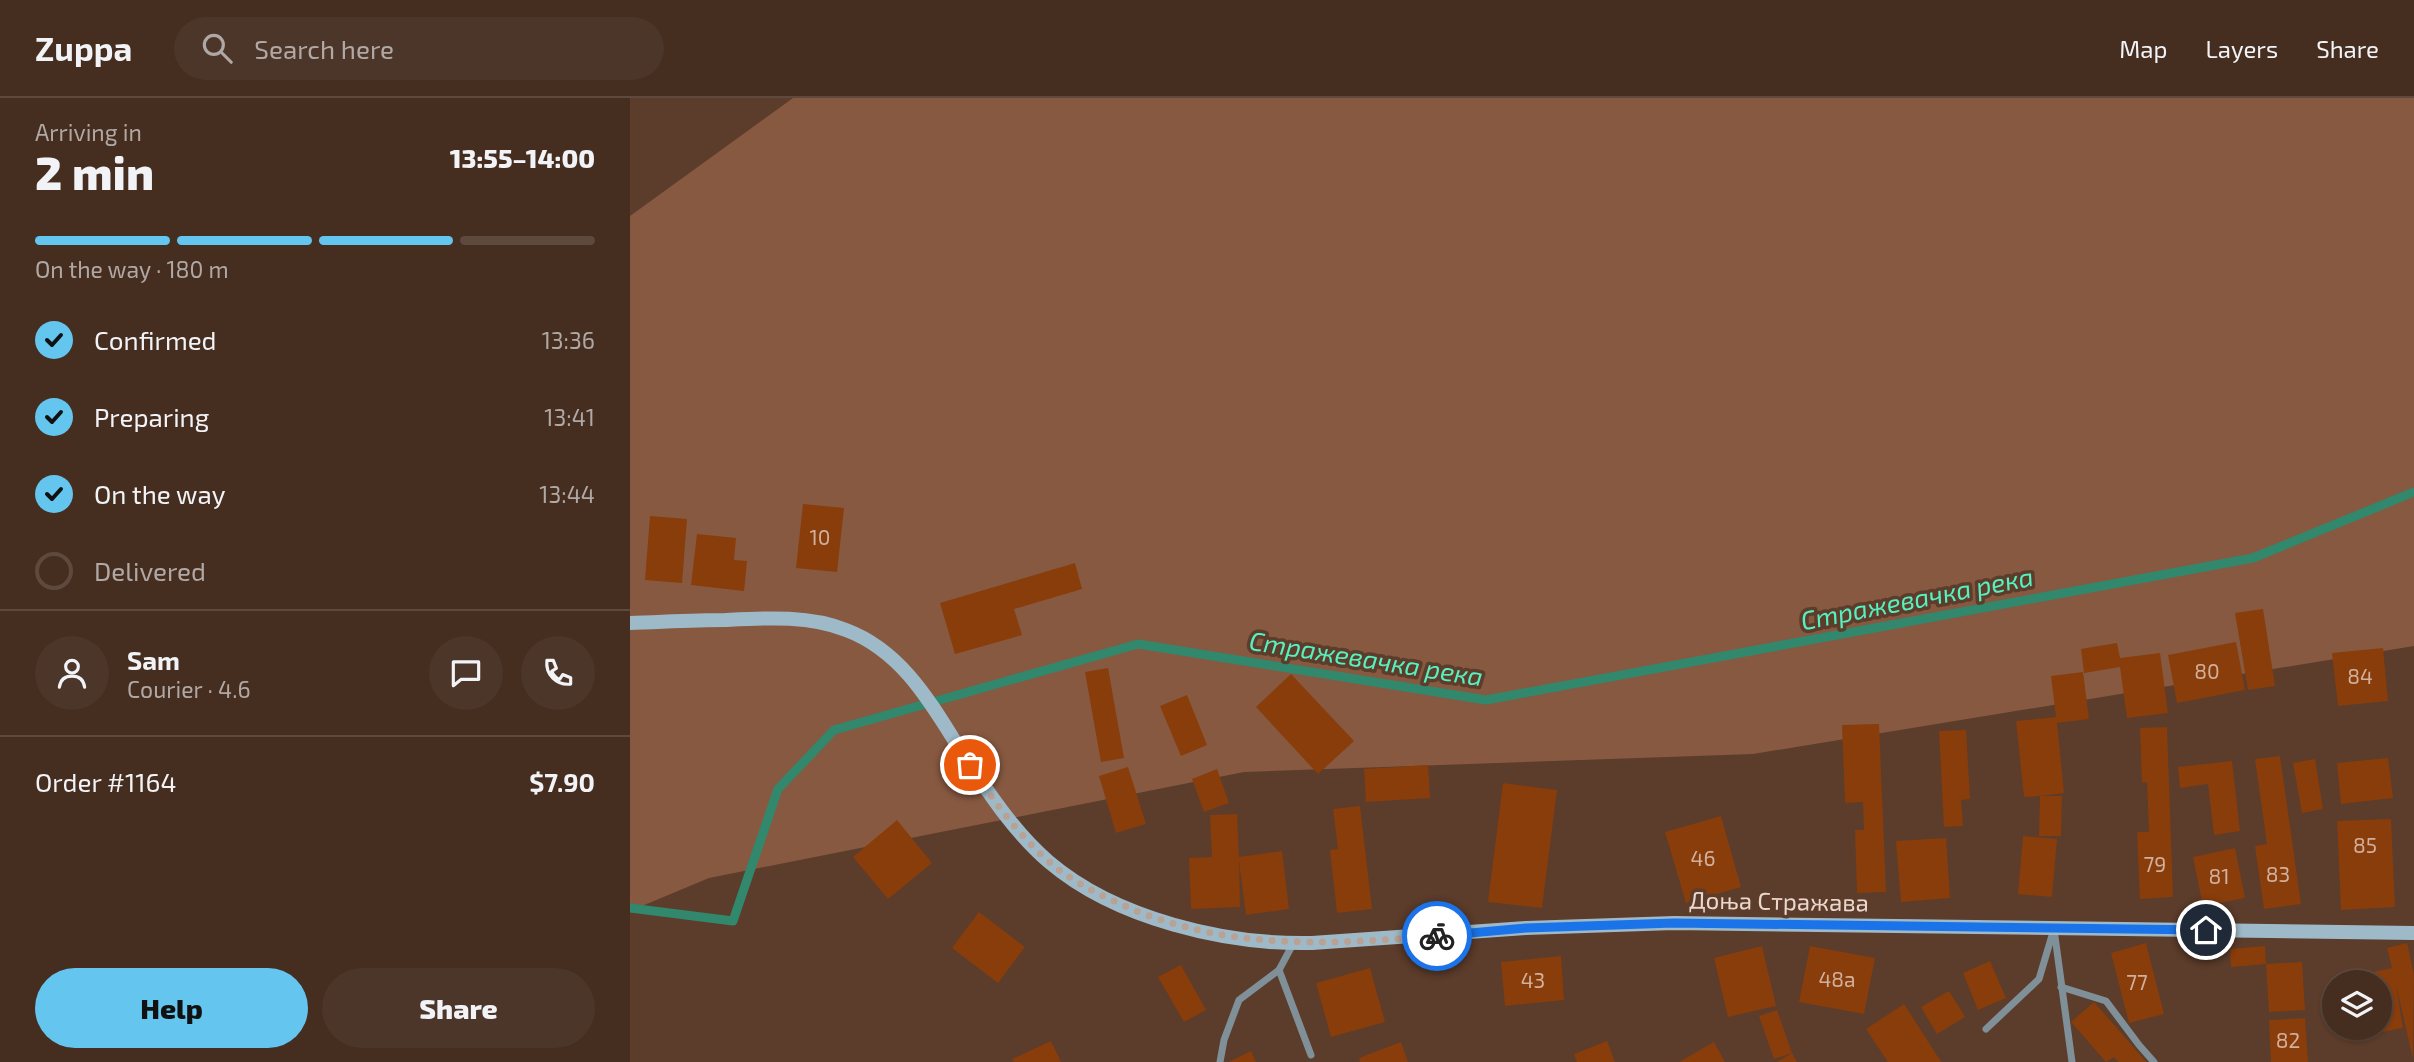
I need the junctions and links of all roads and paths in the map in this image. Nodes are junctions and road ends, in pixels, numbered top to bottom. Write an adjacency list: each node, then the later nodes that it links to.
1 (630, 623): 4 (main road, Доња Стражава)
2 (2054, 929): 3 (main road, Доња Стражава); 4 (main road, Доња Стражава); 6 (street); 7 (street)
3 (2414, 933)
4 (1293, 943): 5 (street)
5 (1279, 970): 8 (street); 9 (street)
6 (2061, 987): 10 (street); 11 (street)
7 (1986, 1029)
8 (1311, 1055)
9 (1220, 1062)
10 (2072, 1062)
11 (2154, 1062)

